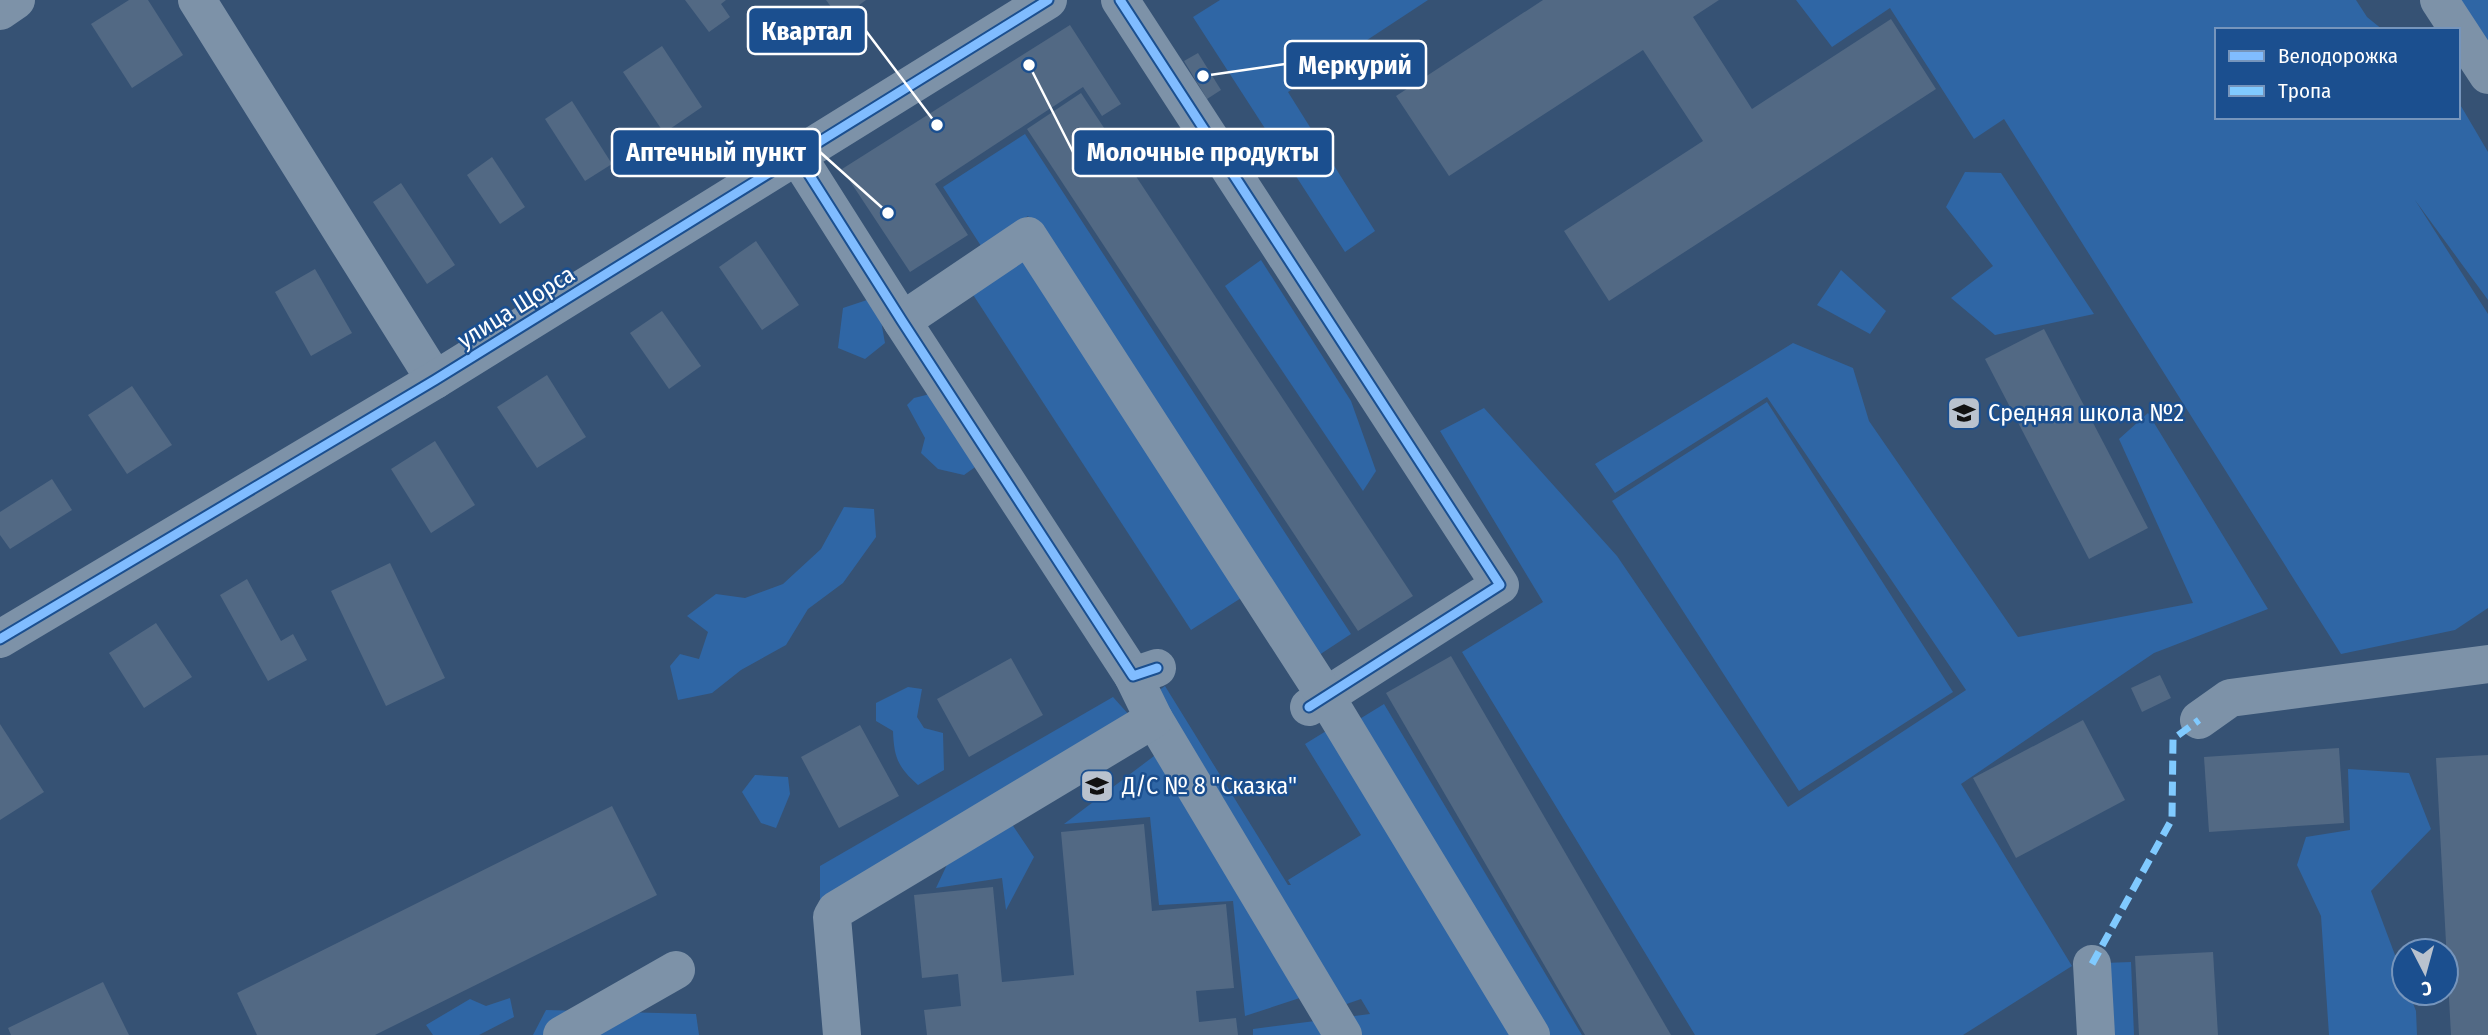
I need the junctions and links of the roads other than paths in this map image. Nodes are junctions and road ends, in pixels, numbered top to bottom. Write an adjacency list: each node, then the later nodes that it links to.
1 (16, 0): 6 (street)
2 (197, 0): 12 (street)
3 (1048, 0): 10 (street, улица Щорса)
4 (1120, 0): 15 (street)
5 (2439, 0): 7 (street)
6 (0, 11)
7 (2457, 28)
8 (2460, 32): 9 (street)
9 (2488, 75)
10 (798, 157): 11 (street); 12 (street, улица Щорса)
11 (902, 321): 15 (street); 16 (street)
12 (435, 380): 13 (street, улица Щорса)
13 (0, 639)
14 (2488, 664): 17 (street)
15 (1318, 702): 23 (street)
16 (1154, 719): 21 (street); 22 (street)
17 (2199, 720)
18 (2092, 964): 24 (street)
19 (676, 970): 20 (street)
20 (562, 1035)
21 (842, 1035)
22 (1343, 1035)
23 (1531, 1035)
24 (2095, 1035)

